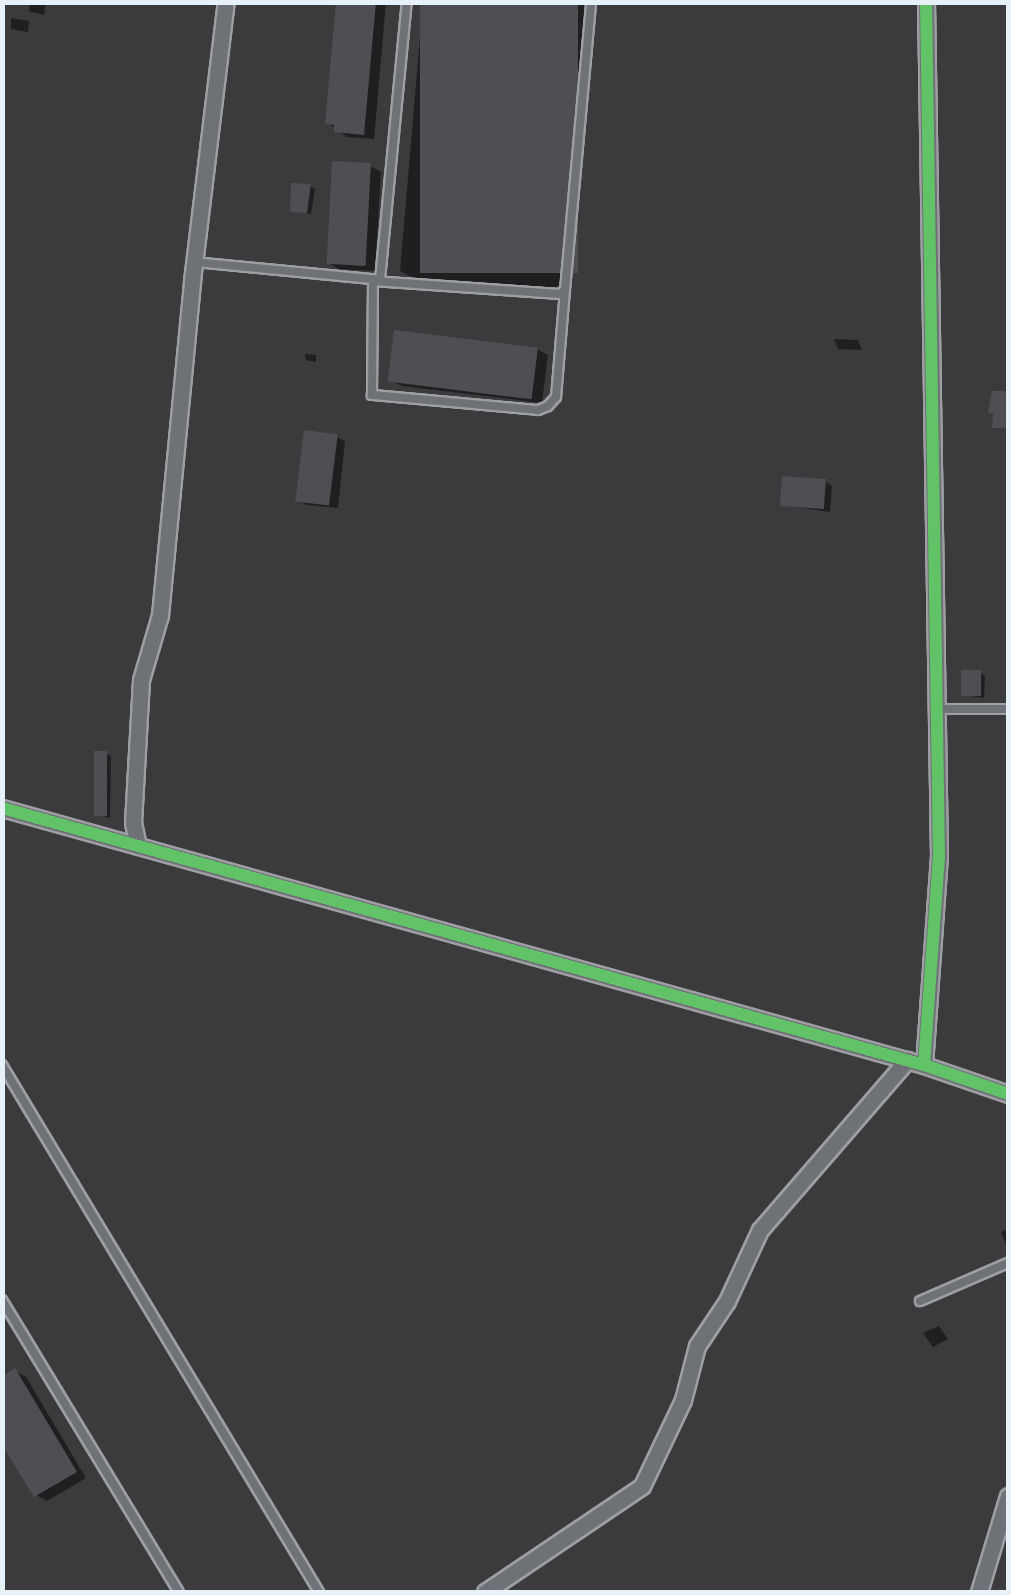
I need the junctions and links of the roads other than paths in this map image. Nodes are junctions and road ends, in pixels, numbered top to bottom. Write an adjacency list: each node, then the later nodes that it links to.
1 (226, 2): 5 (street)
2 (407, 2): 6 (lane)
3 (591, 2): 7 (lane)
4 (926, 2): 9 (street)
5 (194, 262): 6 (lane); 11 (street)
6 (372, 281): 7 (lane); 7 (lane)
7 (566, 290)
8 (1008, 708): 9 (lane)
9 (937, 709): 12 (street)
10 (2, 808): 11 (street)
11 (138, 846): 12 (street)
12 (915, 1062): 14 (street); 21 (street)
13 (2, 1065): 20 (lane)
14 (1008, 1094)
15 (1008, 1262): 17 (lane)
16 (2, 1300): 19 (lane)
17 (920, 1300)
18 (1008, 1496): 22 (street)
19 (179, 1592)
20 (318, 1592)
21 (486, 1592)
22 (979, 1592)

